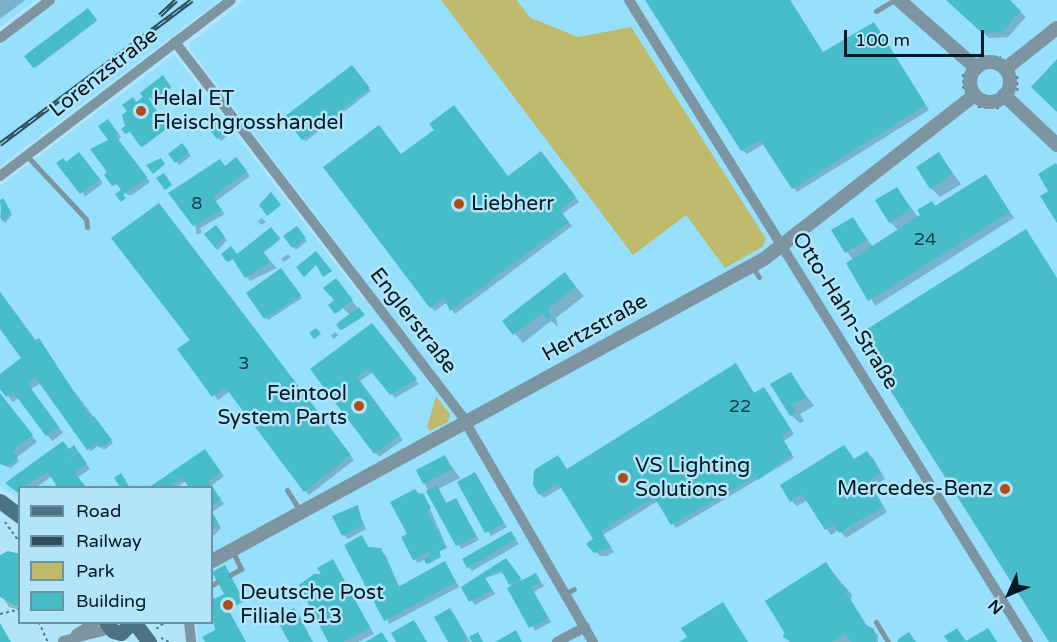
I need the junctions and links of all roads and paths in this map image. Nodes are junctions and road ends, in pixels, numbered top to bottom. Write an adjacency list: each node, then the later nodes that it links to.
1 (50, 0): 7 (street)
2 (231, 0): 8 (street, Lorenzstraße)
3 (628, 0): 24 (street, Otto-Hahn-Straße)
4 (896, 0): 5 (lane); 10 (street)
5 (876, 11)
6 (1057, 28): 13 (street)
7 (0, 38)
8 (175, 42): 21 (street, Lorenzstraße); 25 (street, Englerstraße)
9 (1008, 54): 10 (path)
10 (977, 62): 13 (street); 15 (street)
11 (959, 67): 14 (path)
12 (1020, 68): 17 (path)
13 (1005, 69): 16 (street)
14 (959, 95)
15 (975, 95): 16 (street); 24 (street, Hertzstraße)
16 (1004, 95): 20 (street)
17 (1020, 97)
18 (971, 110): 19 (path)
19 (1008, 110)
20 (1057, 144)
21 (27, 156): 22 (street, Lorenzstraße); 23 (lane)
22 (0, 176)
23 (87, 227)
24 (782, 247): 25 (street, Hertzstraße); 54 (street, Otto-Hahn-Straße)
25 (466, 424): 28 (street, Hertzstraße); 45 (street, Englerstraße)
26 (287, 490): 28 (lane)
27 (0, 501): 29 (main road)
28 (301, 513): 33 (street, Hertzstraße)
29 (15, 517): 30 (path)
30 (5, 522): 31 (path); 32 (path)
31 (0, 526)
32 (18, 540)
33 (232, 550): 34 (street, Hertzstraße); 35 (lane)
34 (213, 560)
35 (230, 575)
36 (18, 610): 37 (path)
37 (0, 614)
38 (278, 622): 44 (path)
39 (876, 622): 53 (lane)
40 (40, 624): 48 (path)
41 (163, 624): 47 (path)
42 (189, 624): 50 (street)
43 (117, 625): 46 (street); 47 (main road); 49 (street)
44 (271, 625)
45 (585, 627): 51 (street); 52 (street, Englerstraße)
46 (88, 639): 49 (street)
47 (145, 639)
48 (48, 642)
49 (62, 642)
50 (191, 642)
51 (557, 642)
52 (593, 642)
53 (888, 642)
54 (1028, 642)

